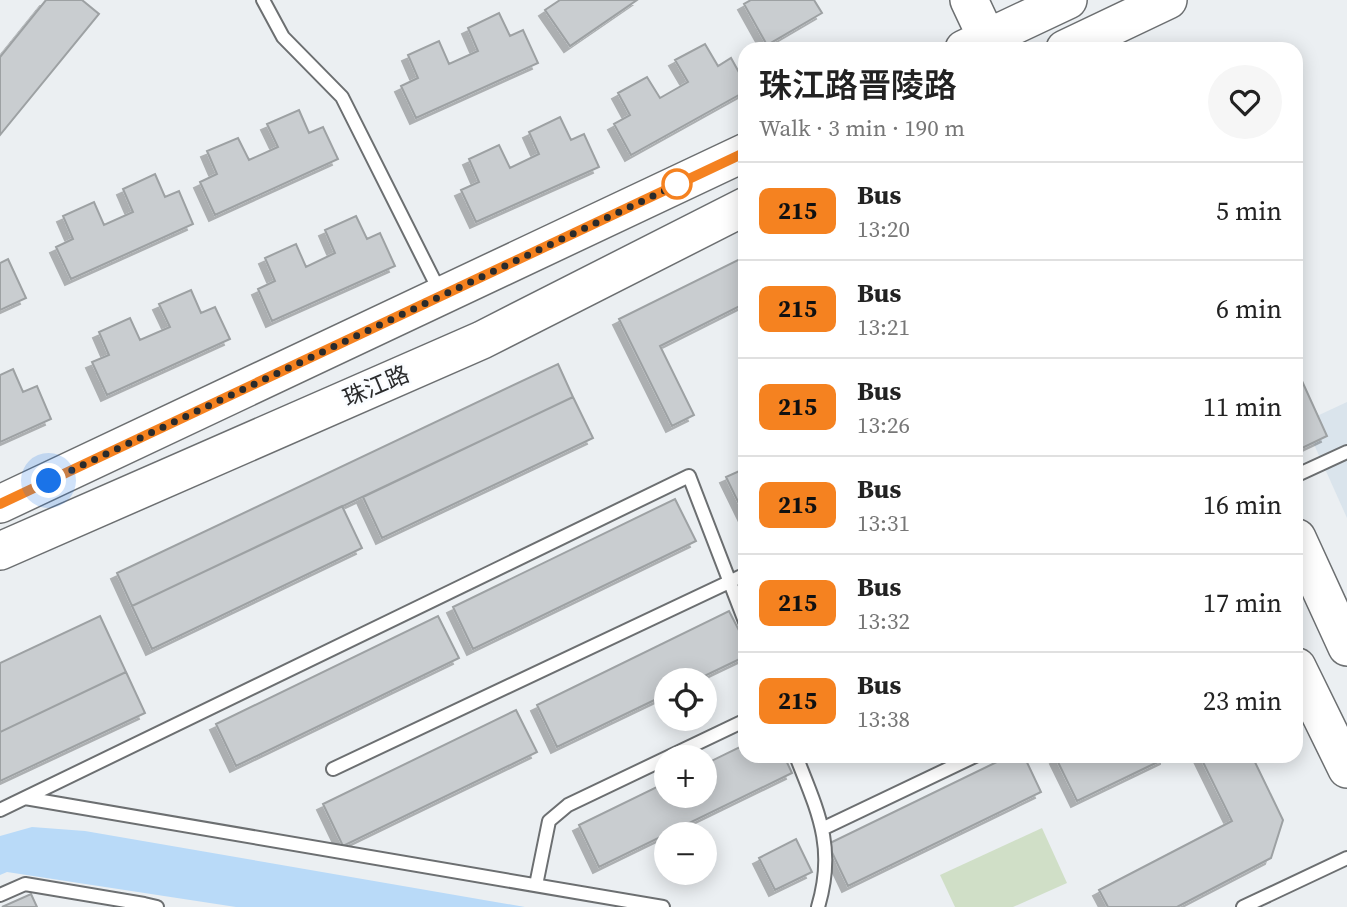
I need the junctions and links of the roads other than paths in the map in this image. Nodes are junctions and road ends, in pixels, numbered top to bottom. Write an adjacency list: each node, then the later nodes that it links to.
1 (263, 0): 11 (lane)
2 (969, 0): 5 (street)
3 (1168, 0): 8 (street)
4 (1056, 3): 6 (street); 7 (street)
5 (980, 42)
6 (986, 42)
7 (1067, 42)
8 (1081, 42)
9 (738, 156): 11 (street)
10 (738, 210): 15 (street, 珠江路)
11 (442, 296): 14 (street)
12 (1347, 452): 13 (lane)
13 (1303, 472)
14 (0, 504)
15 (0, 551)
16 (1303, 551): 20 (street)
17 (738, 578): 18 (lane)
18 (729, 582): 19 (lane); 25 (lane); 27 (lane)
19 (738, 604)
20 (1347, 647)
21 (1303, 679): 26 (street)
22 (738, 724): 31 (lane)
23 (799, 763): 29 (lane)
24 (960, 763): 29 (lane)
25 (333, 769)
26 (1347, 769)
27 (25, 797): 28 (lane); 31 (lane)
28 (0, 810)
29 (824, 828): 35 (lane)
30 (1347, 858): 36 (lane)
31 (536, 885): 34 (lane)
32 (0, 895): 33 (lane)
33 (147, 906)
34 (663, 907)
35 (818, 907)
36 (1243, 907)

